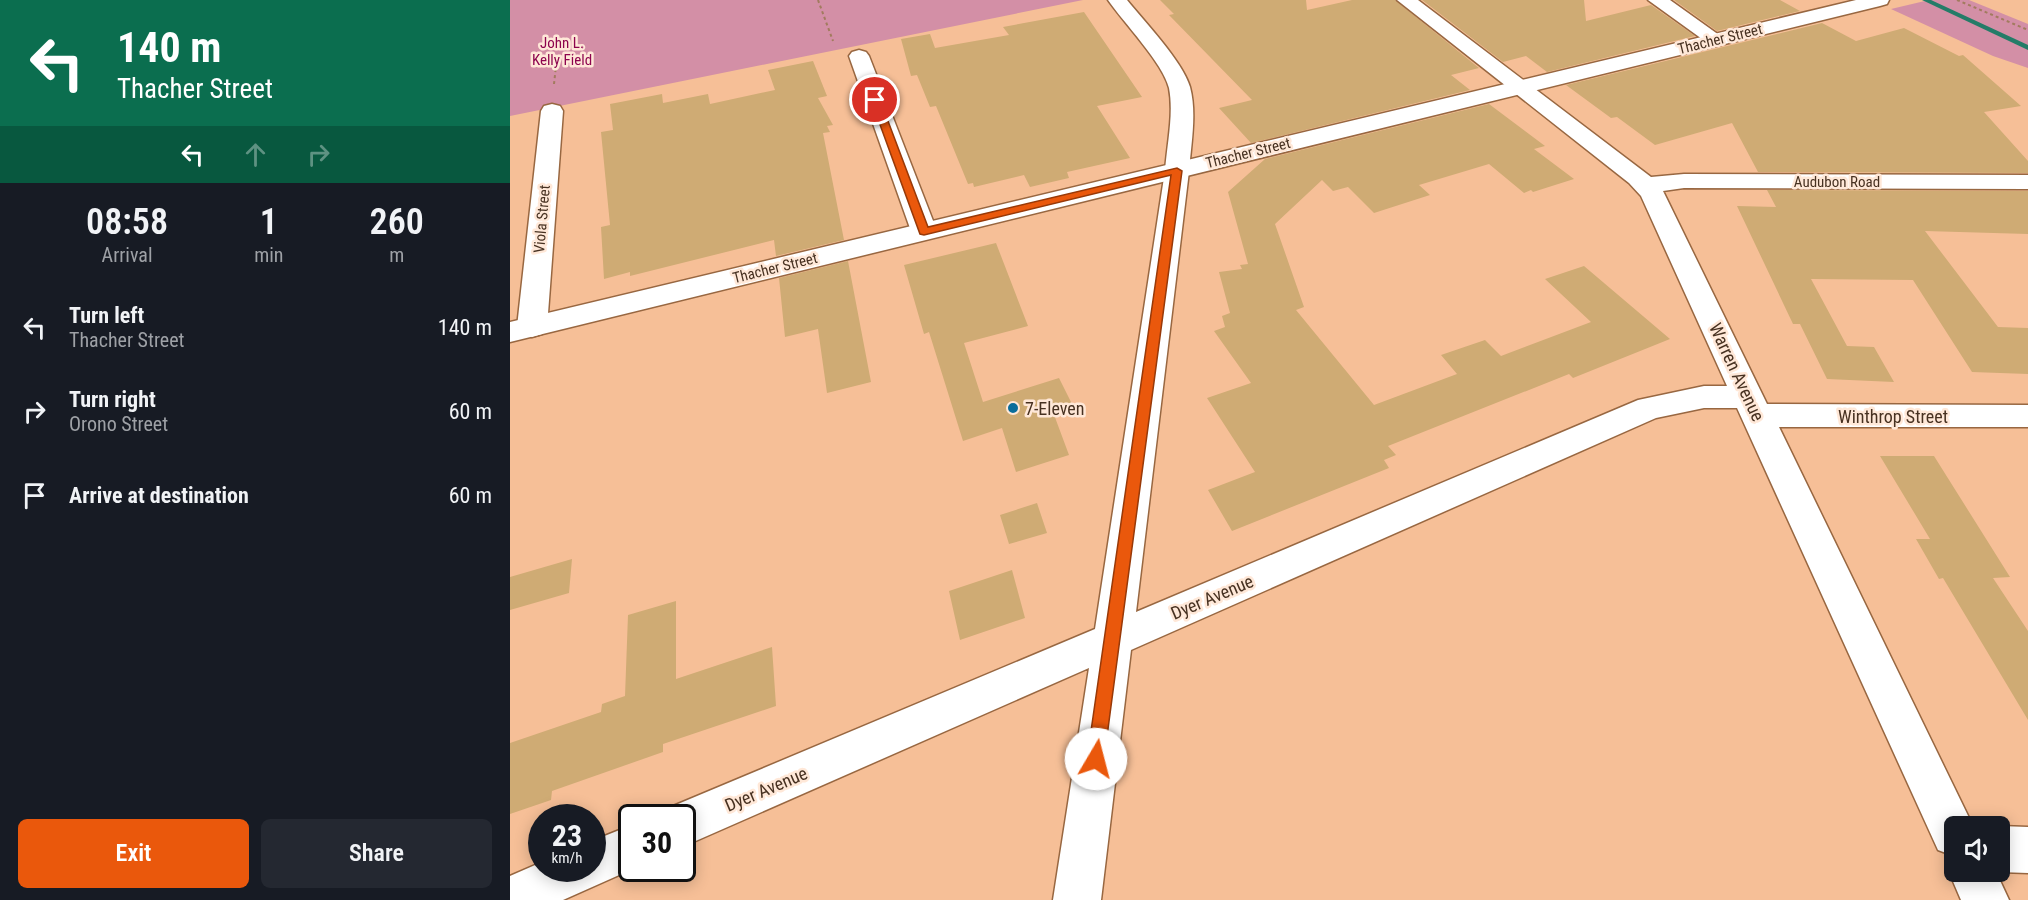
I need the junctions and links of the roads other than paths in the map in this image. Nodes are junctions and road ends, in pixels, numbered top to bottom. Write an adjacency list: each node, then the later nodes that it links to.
1 (1117, 0): 9 (street)
2 (1406, 0): 7 (street, Warren Avenue)
3 (1657, 0): 5 (street)
4 (1880, 0): 5 (street, Thacher Street)
5 (1716, 40): 7 (street, Thacher Street)
6 (859, 56): 12 (street)
7 (1521, 87): 9 (street, Thacher Street); 11 (street, Warren Avenue)
8 (552, 111): 13 (street, Viola Street)
9 (1177, 171): 12 (street, Thacher Street); 16 (street)
10 (2028, 182): 11 (street, Audubon Road)
11 (1645, 185): 14 (street, Warren Avenue)
12 (924, 231): 13 (street, Thacher Street)
13 (521, 329)
14 (1753, 406): 15 (street, Winthrop Street); 16 (street, Dyer Avenue); 17 (street, Warren Avenue)
15 (2028, 416)
16 (1111, 641): 18 (street, Dyer Avenue); 24 (street)
17 (1946, 816)
18 (696, 819)
19 (2010, 849): 20 (street)
20 (2028, 850)
21 (550, 882): 23 (street)
22 (1977, 882): 25 (street)
23 (510, 900)
24 (1077, 900)
25 (1985, 900)

